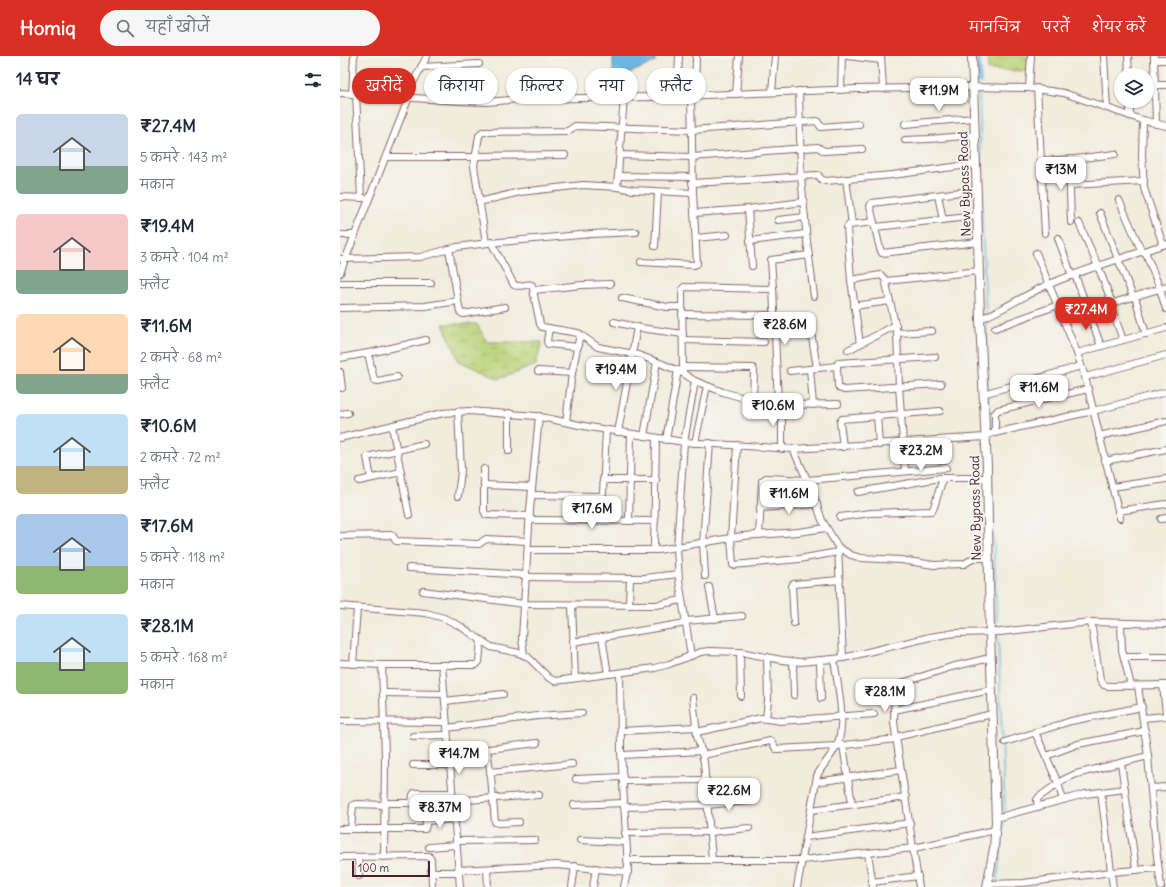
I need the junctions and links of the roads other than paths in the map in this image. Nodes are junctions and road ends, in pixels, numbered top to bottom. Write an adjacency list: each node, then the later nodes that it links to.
1 (354, 56): 18 (street)
2 (428, 56): 17 (street)
3 (679, 56): 19 (street)
4 (696, 56): 20 (street)
5 (739, 56): 34 (street)
6 (775, 56): 31 (street)
7 (842, 56): 29 (street)
8 (847, 56): 13 (street)
9 (972, 56): 25 (main road, New Bypass Road)
10 (1030, 56): 26 (street)
11 (1104, 56): 42 (street)
12 (1128, 56): 21 (street)
13 (881, 58): 28 (street)
14 (1154, 58): 15 (street)
15 (1166, 60)
16 (479, 64): 17 (street)
17 (421, 67): 22 (street)
18 (354, 68)
19 (678, 68)
20 (695, 68)
21 (1129, 68)
22 (416, 77)
23 (1154, 85): 24 (street); 50 (street)
24 (1166, 85)
25 (973, 87): 26 (street); 28 (street); 45 (main road, New Bypass Road)
26 (1028, 88): 27 (street)
27 (1038, 88): 42 (street); 65 (street)
28 (883, 89): 29 (street)
29 (841, 90): 30 (street)
30 (799, 91): 31 (street); 47 (street)
31 (772, 92): 34 (street)
32 (340, 93): 33 (street)
33 (352, 94)
34 (736, 94): 35 (street)
35 (706, 95)
36 (416, 97): 37 (street)
37 (585, 98)
38 (355, 104): 79 (street)
39 (404, 104): 62 (street)
40 (623, 104): 52 (street)
41 (693, 104): 53 (street)
42 (1107, 108): 44 (street)
43 (1130, 108): 44 (street)
44 (1130, 116): 46 (street)
45 (974, 118): 49 (street); 54 (main road, New Bypass Road)
46 (1143, 120): 50 (street); 71 (street)
47 (800, 122): 48 (street); 53 (street); 56 (street)
48 (859, 124)
49 (904, 124)
50 (1156, 124): 51 (street)
51 (1166, 126)
52 (621, 128): 53 (street); 60 (street); 61 (street)
53 (692, 130): 63 (street)
54 (975, 134): 55 (street); 66 (main road, New Bypass Road)
55 (905, 140)
56 (800, 149): 57 (street); 63 (street); 68 (street)
57 (862, 149)
58 (1115, 154): 64 (street)
59 (564, 155): 61 (street)
60 (620, 155): 63 (street); 67 (street)
61 (476, 156): 62 (street); 82 (street)
62 (386, 157): 80 (street)
63 (692, 157): 70 (street)
64 (1069, 160): 65 (street); 72 (street)
65 (1042, 161): 96 (street)
66 (976, 164): 69 (street); 74 (main road, New Bypass Road)
67 (618, 176): 70 (street); 73 (street)
68 (802, 176): 69 (street); 70 (street); 83 (street)
69 (846, 179): 93 (street)
70 (692, 180): 76 (street)
71 (1144, 181): 72 (street); 106 (street)
72 (1070, 185): 91 (street)
73 (618, 187): 75 (street); 82 (street)
74 (977, 190): 77 (street); 87 (main road, New Bypass Road)
75 (658, 192): 76 (street); 107 (street)
76 (693, 194): 85 (street)
77 (938, 195): 90 (street); 94 (street)
78 (340, 197): 79 (street)
79 (361, 198): 80 (street)
80 (369, 198): 99 (street)
81 (1119, 200): 109 (street)
82 (480, 202): 105 (street)
83 (804, 202): 84 (street); 88 (street)
84 (748, 209): 85 (street); 103 (street)
85 (695, 213): 101 (street)
86 (1100, 213): 113 (street)
87 (978, 216): 90 (street); 104 (main road, New Bypass Road)
88 (805, 218): 89 (street); 98 (street)
89 (778, 220)
90 (943, 220): 94 (street)
91 (1071, 222)
92 (1079, 222): 116 (street)
93 (852, 224): 94 (street); 120 (street)
94 (875, 224): 104 (street)
95 (636, 232): 105 (street)
96 (1045, 233)
97 (340, 234): 99 (street)
98 (806, 234): 103 (street); 111 (street)
99 (355, 235): 112 (street)
100 (728, 235): 101 (street)
101 (696, 238): 114 (street)
102 (1058, 238): 119 (street)
103 (750, 241): 115 (street)
104 (978, 242): 117 (main road, New Bypass Road)
105 (488, 243): 108 (street); 128 (street)
106 (1164, 244): 109 (street)
107 (655, 246)
108 (449, 249): 112 (street); 132 (street)
109 (1143, 251): 113 (street); 127 (street)
110 (1036, 253): 125 (street)
111 (809, 255): 126 (street); 129 (street)
112 (343, 259): 118 (street)
113 (1119, 259): 116 (street); 130 (street)
114 (641, 262)
115 (752, 266)
116 (1098, 266): 119 (street); 134 (street)
117 (979, 271): 121 (street); 143 (main road, New Bypass Road)
118 (340, 273)
119 (1073, 275): 125 (street); 141 (street)
120 (851, 280): 121 (street); 136 (street)
121 (886, 281): 133 (street)
122 (340, 283): 123 (street)
123 (431, 283)
124 (610, 284): 128 (street)
125 (1050, 284): 135 (street); 143 (street)
126 (774, 288): 140 (street); 142 (street)
127 (1163, 288): 130 (street); 139 (street)
128 (534, 290): 149 (street)
129 (814, 296)
130 (1134, 297): 134 (street); 155 (street)
131 (622, 298): 140 (street)
132 (458, 301): 137 (street); 138 (street)
133 (890, 301): 136 (street); 146 (street)
134 (1111, 304): 141 (street); 158 (street)
135 (1058, 305): 144 (street); 150 (street)
136 (854, 306): 160 (street)
137 (340, 308)
138 (505, 308)
139 (1166, 309)
140 (682, 310): 142 (street); 156 (street)
141 (1088, 310): 144 (street); 161 (street)
142 (774, 314): 191 (street)
143 (985, 317): 189 (main road, New Bypass Road)
144 (1063, 318): 165 (street)
145 (614, 322): 148 (street)
146 (896, 325): 153 (street); 160 (street)
147 (810, 326): 174 (street)
148 (637, 327): 156 (street); 166 (street)
149 (549, 328): 154 (street); 162 (street)
150 (995, 328)
151 (1166, 328): 155 (street)
152 (932, 331): 153 (street)
153 (897, 333): 170 (street)
154 (580, 334): 162 (street); 166 (street)
155 (1146, 334): 158 (street)
156 (683, 337): 159 (street); 175 (street)
157 (426, 340): 164 (street)
158 (1123, 340): 161 (street)
159 (764, 342)
160 (860, 344): 163 (street)
161 (1101, 346): 165 (street)
162 (578, 347): 179 (street)
163 (848, 350)
164 (368, 353): 169 (street); 180 (street)
165 (1077, 353): 173 (street)
166 (632, 354): 171 (street); 207 (street)
167 (1166, 355): 181 (street)
168 (935, 357): 170 (street)
169 (340, 358)
170 (898, 359): 172 (street); 185 (street)
171 (657, 362): 175 (street); 210 (street)
172 (837, 366): 174 (street); 185 (street)
173 (1081, 366): 181 (street); 189 (street)
174 (814, 369): 177 (street); 193 (street)
175 (681, 370): 182 (street); 190 (street); 214 (street)
176 (538, 371): 179 (street)
177 (790, 371)
178 (340, 372): 186 (street)
179 (572, 374): 204 (street)
180 (397, 377)
181 (1085, 378): 187 (street)
182 (695, 381): 184 (street); 215 (street)
183 (941, 384): 185 (street)
184 (707, 386): 190 (street); 216 (street)
185 (899, 386): 199 (street)
186 (342, 388)
187 (1088, 389): 196 (street); 209 (street)
188 (1166, 392): 196 (street)
189 (987, 393): 209 (main road, New Bypass Road)
190 (753, 400): 191 (street)
191 (780, 404): 193 (street); 223 (street)
192 (838, 404): 193 (street)
193 (813, 405)
194 (458, 411): 198 (street); 205 (street); 247 (street)
195 (940, 411): 199 (street)
196 (1093, 411): 209 (street); 211 (street)
197 (348, 413): 200 (street)
198 (508, 413): 202 (street); 227 (street)
199 (901, 413): 201 (street); 218 (street)
200 (340, 414)
201 (877, 415): 220 (street); 222 (street)
202 (539, 416): 204 (street); 243 (street)
203 (1166, 421): 211 (street)
204 (566, 422): 206 (street)
205 (392, 426): 212 (street); 226 (street)
206 (606, 430): 207 (street); 237 (street)
207 (618, 432): 208 (street)
208 (631, 434): 210 (street); 238 (street)
209 (989, 435): 218 (street); 235 (main road, New Bypass Road)
210 (644, 436): 213 (street)
211 (1099, 436): 228 (street)
212 (340, 438)
213 (656, 438): 214 (street); 239 (street)
214 (666, 440): 215 (street)
215 (684, 442): 216 (street); 264 (street)
216 (695, 443): 217 (street)
217 (710, 443): 221 (street); 263 (street)
218 (903, 443): 220 (street); 231 (street)
219 (424, 444): 226 (street)
220 (878, 444): 222 (street)
221 (736, 445): 223 (street); 261 (street)
222 (842, 447): 224 (street)
223 (782, 449): 224 (street)
224 (793, 449): 240 (street)
225 (1166, 449): 228 (street)
226 (396, 450): 232 (street); 233 (street)
227 (509, 451)
228 (1105, 461): 244 (street)
229 (946, 468): 231 (street)
230 (484, 469): 242 (street)
231 (905, 471): 240 (street)
232 (401, 472): 233 (street); 252 (street)
233 (371, 478): 241 (street)
234 (943, 478): 235 (street); 245 (street); 253 (street)
235 (987, 478): 268 (main road, New Bypass Road)
236 (1166, 479): 244 (street)
237 (603, 480): 238 (street); 246 (street)
238 (630, 480): 239 (street); 256 (street)
239 (656, 480): 257 (street)
240 (807, 480): 248 (street); 250 (street)
241 (360, 481)
242 (484, 485): 243 (street); 254 (street)
243 (532, 487): 246 (street)
244 (1112, 487): 251 (street)
245 (858, 492)
246 (532, 495): 254 (street)
247 (458, 496)
248 (817, 504): 250 (street); 258 (street)
249 (1166, 504): 251 (street)
250 (760, 508): 259 (street)
251 (1118, 510): 255 (street)
252 (409, 515)
253 (840, 517)
254 (530, 518): 256 (street); 262 (street)
255 (1120, 518)
256 (629, 521): 257 (street)
257 (655, 521): 267 (street)
258 (826, 528): 259 (street); 265 (street)
259 (759, 535): 261 (street)
260 (340, 536): 262 (street)
261 (731, 538): 263 (street); 265 (street)
262 (528, 541): 266 (street)
263 (703, 543): 264 (street); 272 (street)
264 (677, 548): 267 (street); 270 (street)
265 (838, 549): 268 (street); 274 (street)
266 (528, 550): 267 (street); 271 (street)
267 (654, 550)
268 (988, 558): 290 (main road, New Bypass Road)
269 (409, 568): 271 (street)
270 (678, 574): 273 (street); 277 (street)
271 (526, 576): 273 (street); 278 (street)
272 (705, 576)
273 (630, 578): 280 (street)
274 (840, 580): 287 (street); 300 (street)
275 (709, 587): 284 (street)
276 (423, 591): 278 (street)
277 (682, 600): 280 (street); 285 (street)
278 (524, 604): 279 (street); 295 (street)
279 (572, 605): 280 (street); 293 (street)
280 (629, 605)
281 (340, 606): 282 (street)
282 (357, 608): 292 (street); 306 (street)
283 (742, 616): 284 (street)
284 (715, 619): 285 (street)
285 (686, 622): 291 (street); 296 (street)
286 (1091, 622): 288 (street); 290 (street); 313 (street)
287 (794, 623)
288 (1121, 623): 289 (street); 298 (street)
289 (1166, 624)
290 (995, 632): 300 (street); 301 (main road, New Bypass Road)
291 (602, 637): 293 (street); 310 (street)
292 (481, 640): 295 (street); 307 (street)
293 (573, 642): 311 (street)
294 (740, 652): 296 (street); 297 (street); 320 (street)
295 (524, 655): 311 (street)
296 (691, 656): 309 (street)
297 (767, 657): 304 (street); 332 (street)
298 (1124, 657): 299 (street); 313 (street)
299 (1166, 657)
300 (843, 658): 302 (street)
301 (990, 658): 315 (main road, New Bypass Road); 325 (street)
302 (834, 659): 303 (street); 330 (street)
303 (820, 660): 304 (street); 322 (street)
304 (793, 662): 319 (street)
305 (340, 663): 306 (street)
306 (353, 664): 308 (street)
307 (442, 665): 308 (street); 317 (street)
308 (382, 666): 316 (street)
309 (620, 673): 310 (street); 337 (street)
310 (608, 674): 311 (street)
311 (575, 678)
312 (1164, 685): 314 (street); 329 (street)
313 (1131, 686): 314 (street)
314 (1138, 686): 324 (street)
315 (991, 690): 325 (street); 328 (main road, New Bypass Road)
316 (383, 693): 317 (street); 333 (street)
317 (444, 694): 323 (street)
318 (503, 694): 323 (street)
319 (794, 695)
320 (741, 696)
321 (693, 698): 336 (street)
322 (821, 698)
323 (444, 701): 335 (street)
324 (1142, 707): 331 (street); 338 (street)
325 (894, 710): 342 (street)
326 (582, 713): 335 (street)
327 (874, 714): 330 (street)
328 (992, 714): 342 (street); 383 (main road, New Bypass Road)
329 (1166, 714): 331 (street)
330 (841, 716): 332 (street); 345 (street)
331 (1143, 718): 339 (street)
332 (766, 719): 336 (street)
333 (384, 721): 334 (street); 335 (street); 376 (street)
334 (340, 722)
335 (446, 725): 340 (street)
336 (696, 729): 337 (street); 347 (street)
337 (621, 731): 349 (street)
338 (1035, 732): 343 (street); 350 (street)
339 (1145, 732): 350 (street); 351 (street)
340 (447, 735): 341 (street); 348 (street)
341 (413, 736)
342 (896, 738): 345 (street); 356 (street)
343 (1005, 742)
344 (537, 743): 346 (street)
345 (840, 745): 347 (street); 358 (street); 362 (street)
346 (487, 749): 348 (street); 357 (street)
347 (702, 753): 349 (street); 361 (street)
348 (449, 754): 355 (street)
349 (622, 755): 360 (street)
350 (1046, 756): 363 (street)
351 (1148, 756): 352 (street); 365 (street)
352 (1121, 763): 363 (street); 366 (street)
353 (572, 764): 357 (street)
354 (413, 765): 355 (street)
355 (450, 765): 369 (street)
356 (901, 770): 358 (street); 371 (street)
357 (490, 772): 372 (street)
358 (847, 778): 362 (street); 377 (street)
359 (576, 779): 360 (street)
360 (623, 779): 361 (street); 379 (street)
361 (706, 780): 380 (street)
362 (816, 782): 382 (street)
363 (1058, 783): 374 (street); 381 (street)
364 (1166, 786): 365 (street)
365 (1152, 788): 411 (street)
366 (1125, 789): 367 (street); 413 (street)
367 (1101, 792): 374 (street); 417 (street)
368 (424, 793): 369 (street); 376 (street); 385 (street)
369 (452, 793): 375 (street)
370 (539, 795): 372 (street)
371 (906, 797): 377 (street); 387 (street)
372 (492, 798): 375 (street); 386 (street)
373 (748, 800): 380 (street)
374 (1063, 800): 381 (street)
375 (452, 801): 384 (street)
376 (384, 804): 390 (street); 391 (street)
377 (852, 804): 382 (street)
378 (574, 805): 379 (street)
379 (624, 805): 380 (street); 394 (street)
380 (708, 805): 393 (street)
381 (1038, 807): 383 (street)
382 (811, 810): 395 (street)
383 (1001, 817): 392 (main road, New Bypass Road)
384 (454, 819): 385 (street); 399 (street)
385 (426, 821): 391 (street)
386 (519, 822)
387 (910, 823): 395 (street); 401 (street)
388 (749, 828): 393 (street)
389 (340, 829): 390 (street)
390 (351, 830): 391 (street)
391 (384, 830): 405 (street)
392 (995, 830): 401 (street); 423 (main road, New Bypass Road)
393 (710, 832): 394 (street); 407 (street)
394 (625, 833): 398 (street)
395 (806, 837): 408 (street)
396 (535, 840): 399 (street)
397 (580, 840): 398 (street)
398 (625, 842): 406 (street)
399 (456, 843): 400 (street); 414 (street)
400 (429, 847)
401 (914, 848): 402 (street); 419 (street)
402 (868, 853): 408 (street); 422 (street)
403 (340, 857): 404 (street)
404 (358, 857): 405 (street); 418 (street)
405 (384, 857): 415 (street)
406 (627, 860): 407 (street); 416 (street)
407 (712, 860): 408 (street)
408 (802, 860): 430 (street)
409 (575, 866): 410 (street); 412 (street); 427 (street)
410 (596, 868): 416 (street); 428 (street)
411 (1158, 868): 413 (street); 420 (street)
412 (487, 869): 414 (street); 426 (street)
413 (1136, 870): 417 (street)
414 (459, 871): 415 (street); 425 (street)
415 (431, 872): 421 (street)
416 (628, 872): 429 (street)
417 (1112, 872): 424 (street); 432 (street)
418 (359, 876)
419 (918, 876): 422 (street); 431 (street)
420 (1163, 877): 433 (street)
421 (432, 884)
422 (873, 884)
423 (991, 885): 424 (street)
424 (1015, 886)
425 (460, 887)
426 (488, 887)
427 (572, 887)
428 (593, 887)
429 (624, 887)
430 (797, 887)
431 (919, 887)
432 (1113, 887)
433 (1161, 887)

